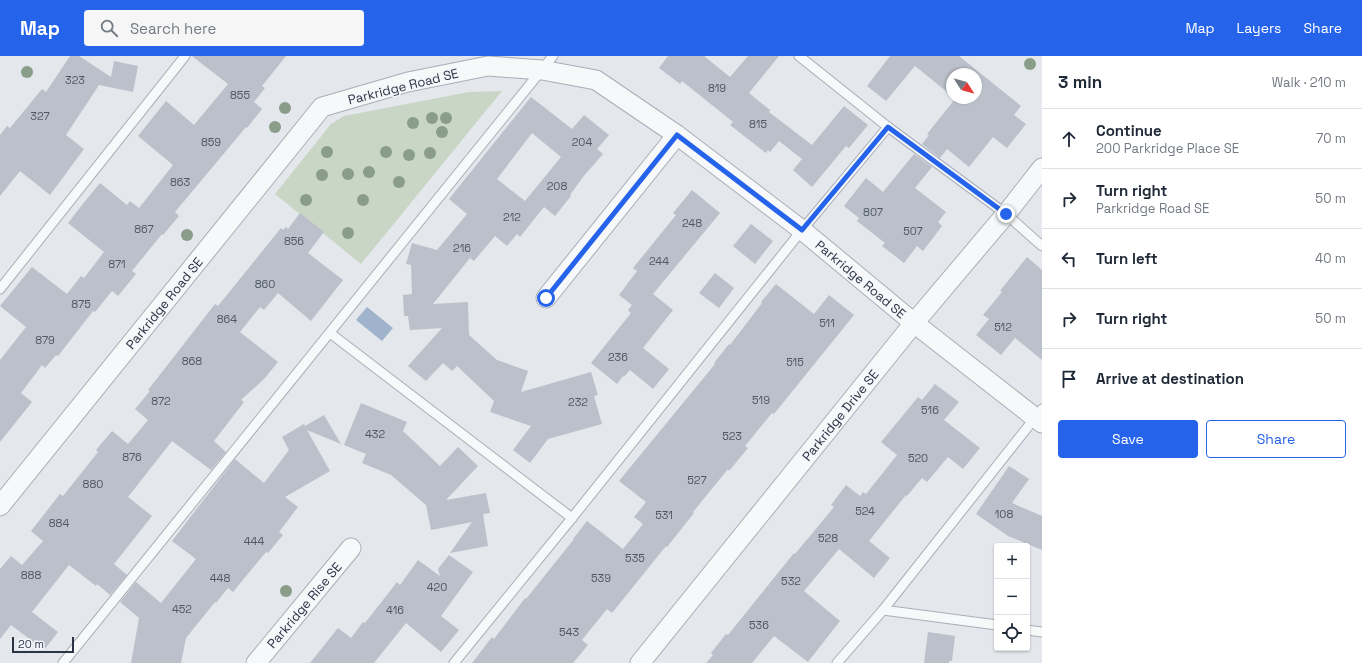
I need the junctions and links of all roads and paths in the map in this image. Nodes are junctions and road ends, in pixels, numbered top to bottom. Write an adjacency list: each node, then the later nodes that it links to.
1 (185, 56): 10 (lane)
2 (799, 56): 4 (lane)
3 (547, 63): 5 (street, Parkridge Road SE); 13 (lane); 15 (street, Parkridge Road SE)
4 (888, 127): 7 (lane); 8 (lane)
5 (677, 135): 8 (street, Parkridge Road SE); 11 (street)
6 (1042, 168): 7 (street, Parkridge Drive SE)
7 (1006, 214): 9 (lane); 12 (street, Parkridge Drive SE)
8 (802, 230): 12 (street, Parkridge Road SE); 16 (lane)
9 (1042, 246)
10 (0, 289)
11 (546, 298)
12 (914, 323): 14 (street, Parkridge Road SE); 25 (street, Parkridge Drive SE)
13 (330, 333): 16 (lane); 22 (lane)
14 (1040, 417): 18 (lane)
15 (0, 506)
16 (572, 518): 24 (lane)
17 (351, 548): 23 (street, Parkridge Rise SE)
18 (883, 610): 19 (lane); 26 (lane)
19 (994, 626)
20 (1030, 630): 21 (lane)
21 (1042, 632)
22 (63, 663)
23 (256, 663)
24 (454, 663)
25 (640, 663)
26 (837, 663)

